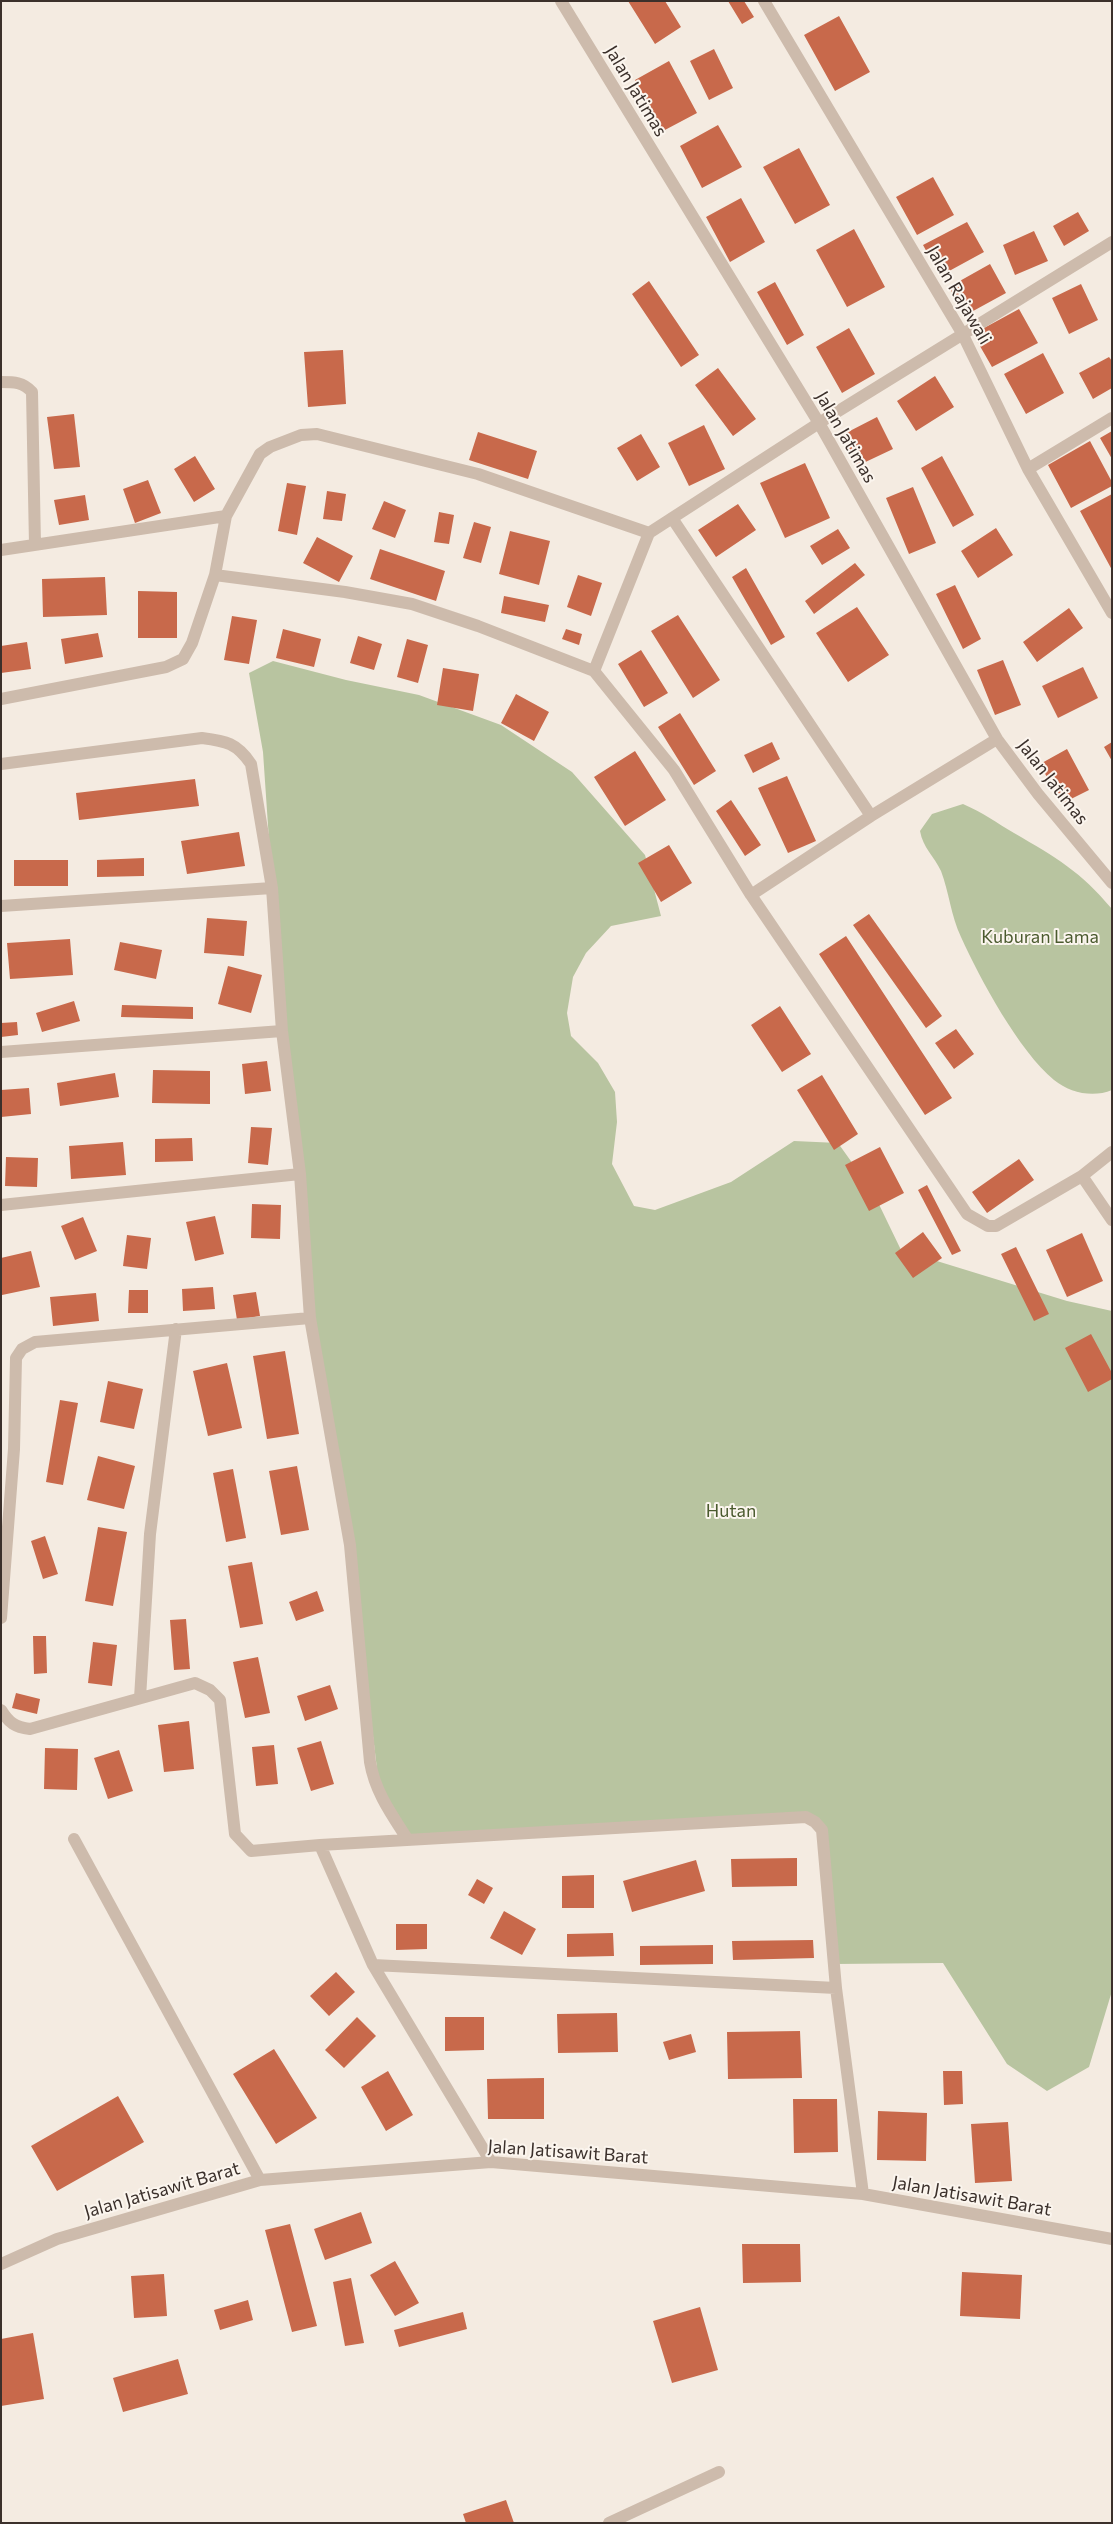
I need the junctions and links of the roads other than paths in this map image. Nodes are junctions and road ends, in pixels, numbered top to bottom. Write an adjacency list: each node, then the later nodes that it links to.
1 (560, 1): 7 (street, Jalan Jatimas)
2 (764, 1): 4 (street, Jalan Rajawali)
3 (1112, 242): 4 (street)
4 (962, 333): 7 (street); 8 (street, Jalan Rajawali)
5 (1, 382): 12 (street)
6 (1112, 418): 8 (street)
7 (819, 423): 10 (street); 19 (street, Jalan Jatimas)
8 (1028, 469): 15 (street, Jalan Rajawali)
9 (226, 516): 11 (street); 12 (street); 14 (street)
10 (672, 518): 11 (street); 21 (street)
11 (649, 533): 17 (street)
12 (35, 545): 13 (street)
13 (1, 550)
14 (215, 576): 17 (street); 18 (street)
15 (1108, 597): 16 (street, Jalan Rajawali)
16 (1112, 613)
17 (594, 671): 24 (street)
18 (1, 699)
19 (997, 739): 21 (street); 22 (street, Jalan Jatimas)
20 (1, 764): 23 (street)
21 (872, 816): 24 (street)
22 (1112, 883)
23 (272, 888): 25 (street); 26 (street)
24 (751, 895): 30 (street)
25 (1, 906)
26 (282, 1031): 27 (street); 29 (street)
27 (1, 1052)
28 (1112, 1152): 30 (street)
29 (300, 1174): 31 (street); 33 (street)
30 (1082, 1176): 32 (street)
31 (1, 1205)
32 (1112, 1220)
33 (310, 1318): 34 (street); 40 (street)
34 (176, 1329): 35 (street); 37 (street)
35 (8, 1449): 36 (street)
36 (1, 1618)
37 (140, 1698): 38 (street); 41 (street)
38 (1, 1710)
39 (74, 1839): 45 (street)
40 (408, 1840): 41 (street); 43 (street)
41 (320, 1845): 42 (street)
42 (373, 1965): 43 (street); 44 (street)
43 (836, 1988): 46 (street)
44 (492, 2162): 45 (street, Jalan Jatisawit Barat); 46 (street, Jalan Jatisawit Barat)
45 (260, 2180): 48 (street, Jalan Jatisawit Barat)
46 (863, 2194): 47 (street, Jalan Jatisawit Barat)
47 (1112, 2239)
48 (1, 2264)
49 (719, 2472): 50 (street)
50 (609, 2523)

